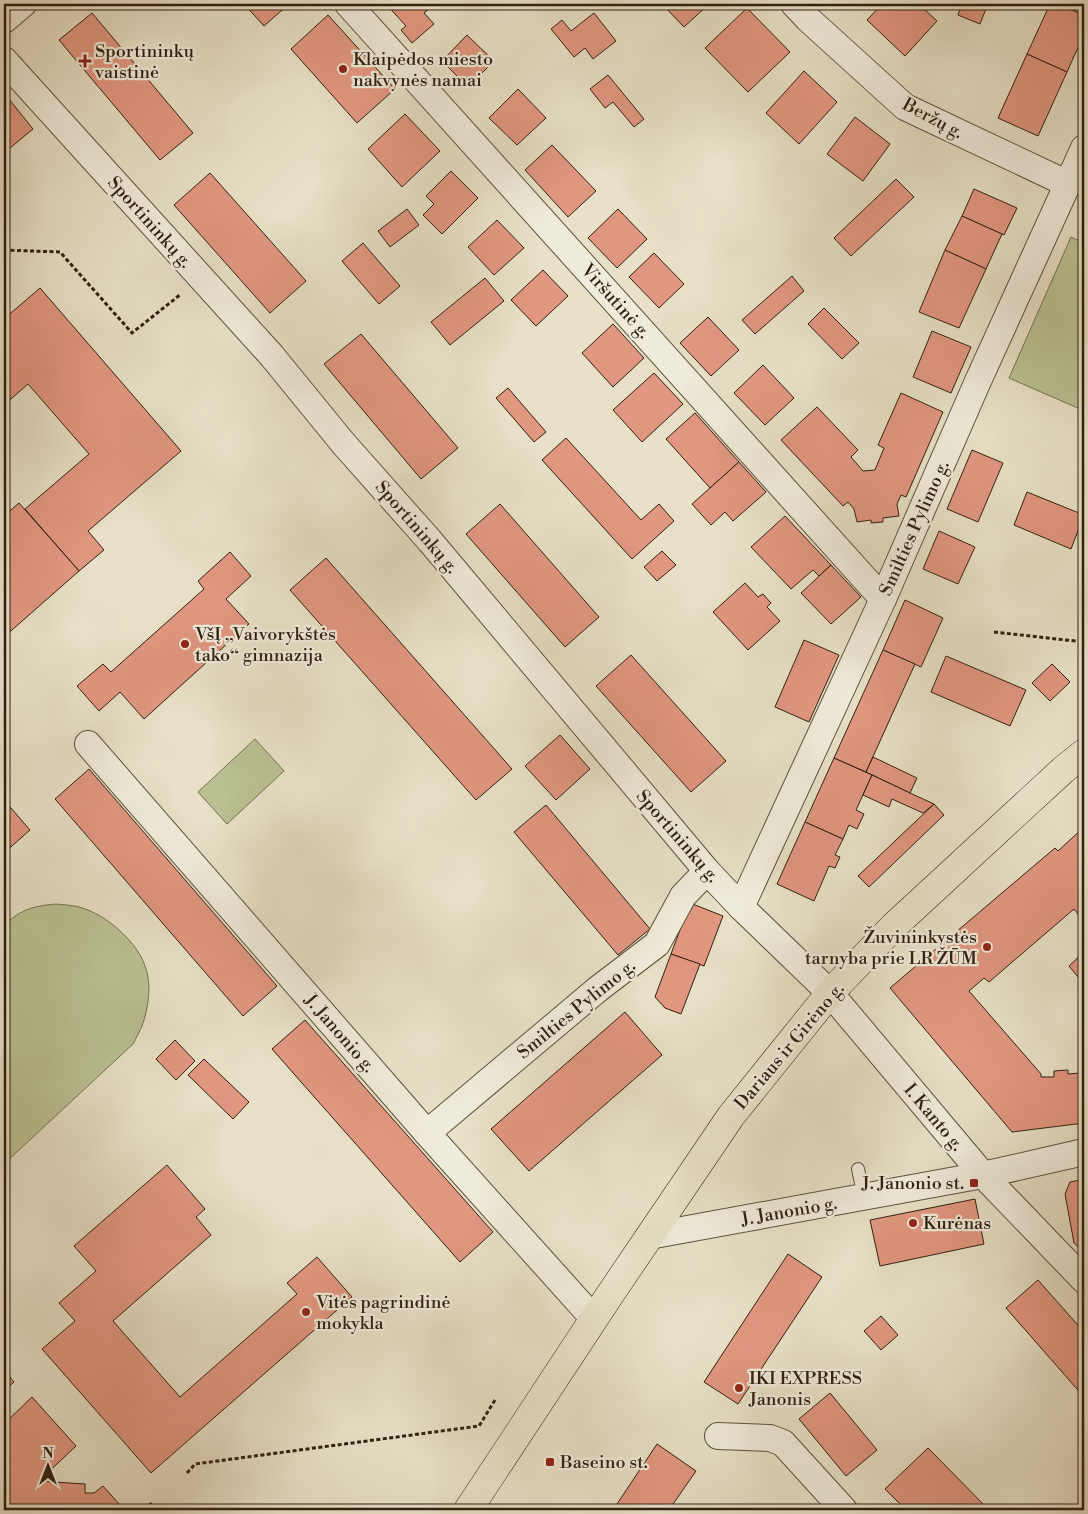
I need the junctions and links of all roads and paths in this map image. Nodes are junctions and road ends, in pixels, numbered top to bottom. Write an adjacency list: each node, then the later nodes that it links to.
1 (24, 4): 4 (street)
2 (348, 4): 10 (street, Viršutinė g.)
3 (794, 4): 7 (street, Beržų g.)
4 (4, 20)
5 (4, 60): 9 (street, Sportininkų g.)
6 (1084, 148): 7 (street, Smilties Pylimo g.)
7 (1068, 184): 10 (street, Smilties Pylimo g.)
8 (4, 250): 9 (path)
9 (201, 278): 15 (street, Sportininkų g.)
10 (883, 599): 16 (street, Smilties Pylimo g.)
11 (994, 632): 12 (path)
12 (1084, 642)
13 (88, 744): 18 (street, J. Janonio g.)
14 (1084, 753): 17 (main road, Dariaus ir Girėno g.)
15 (707, 871): 16 (street, Sportininkų g.); 18 (street, Smilties Pylimo g.)
16 (741, 907): 17 (street, Sportininkų g.)
17 (830, 993): 21 (street, I. Kanto g.); 23 (main road, Dariaus ir Girėno g.)
18 (427, 1132): 25 (street, J. Janonio g.)
19 (1084, 1152): 21 (street, J. Janonio g.)
20 (858, 1168): 22 (lane)
21 (982, 1175): 22 (street, J. Janonio g.); 24 (street, I. Kanto g.)
22 (864, 1197): 23 (street, J. Janonio g.)
23 (649, 1236): 25 (main road)
24 (1084, 1280)
25 (594, 1319): 31 (main road)
26 (495, 1400): 28 (path)
27 (718, 1436): 32 (street)
28 (187, 1473)
29 (153, 1502): 30 (path)
30 (144, 1510)
31 (468, 1510)
32 (844, 1510)

